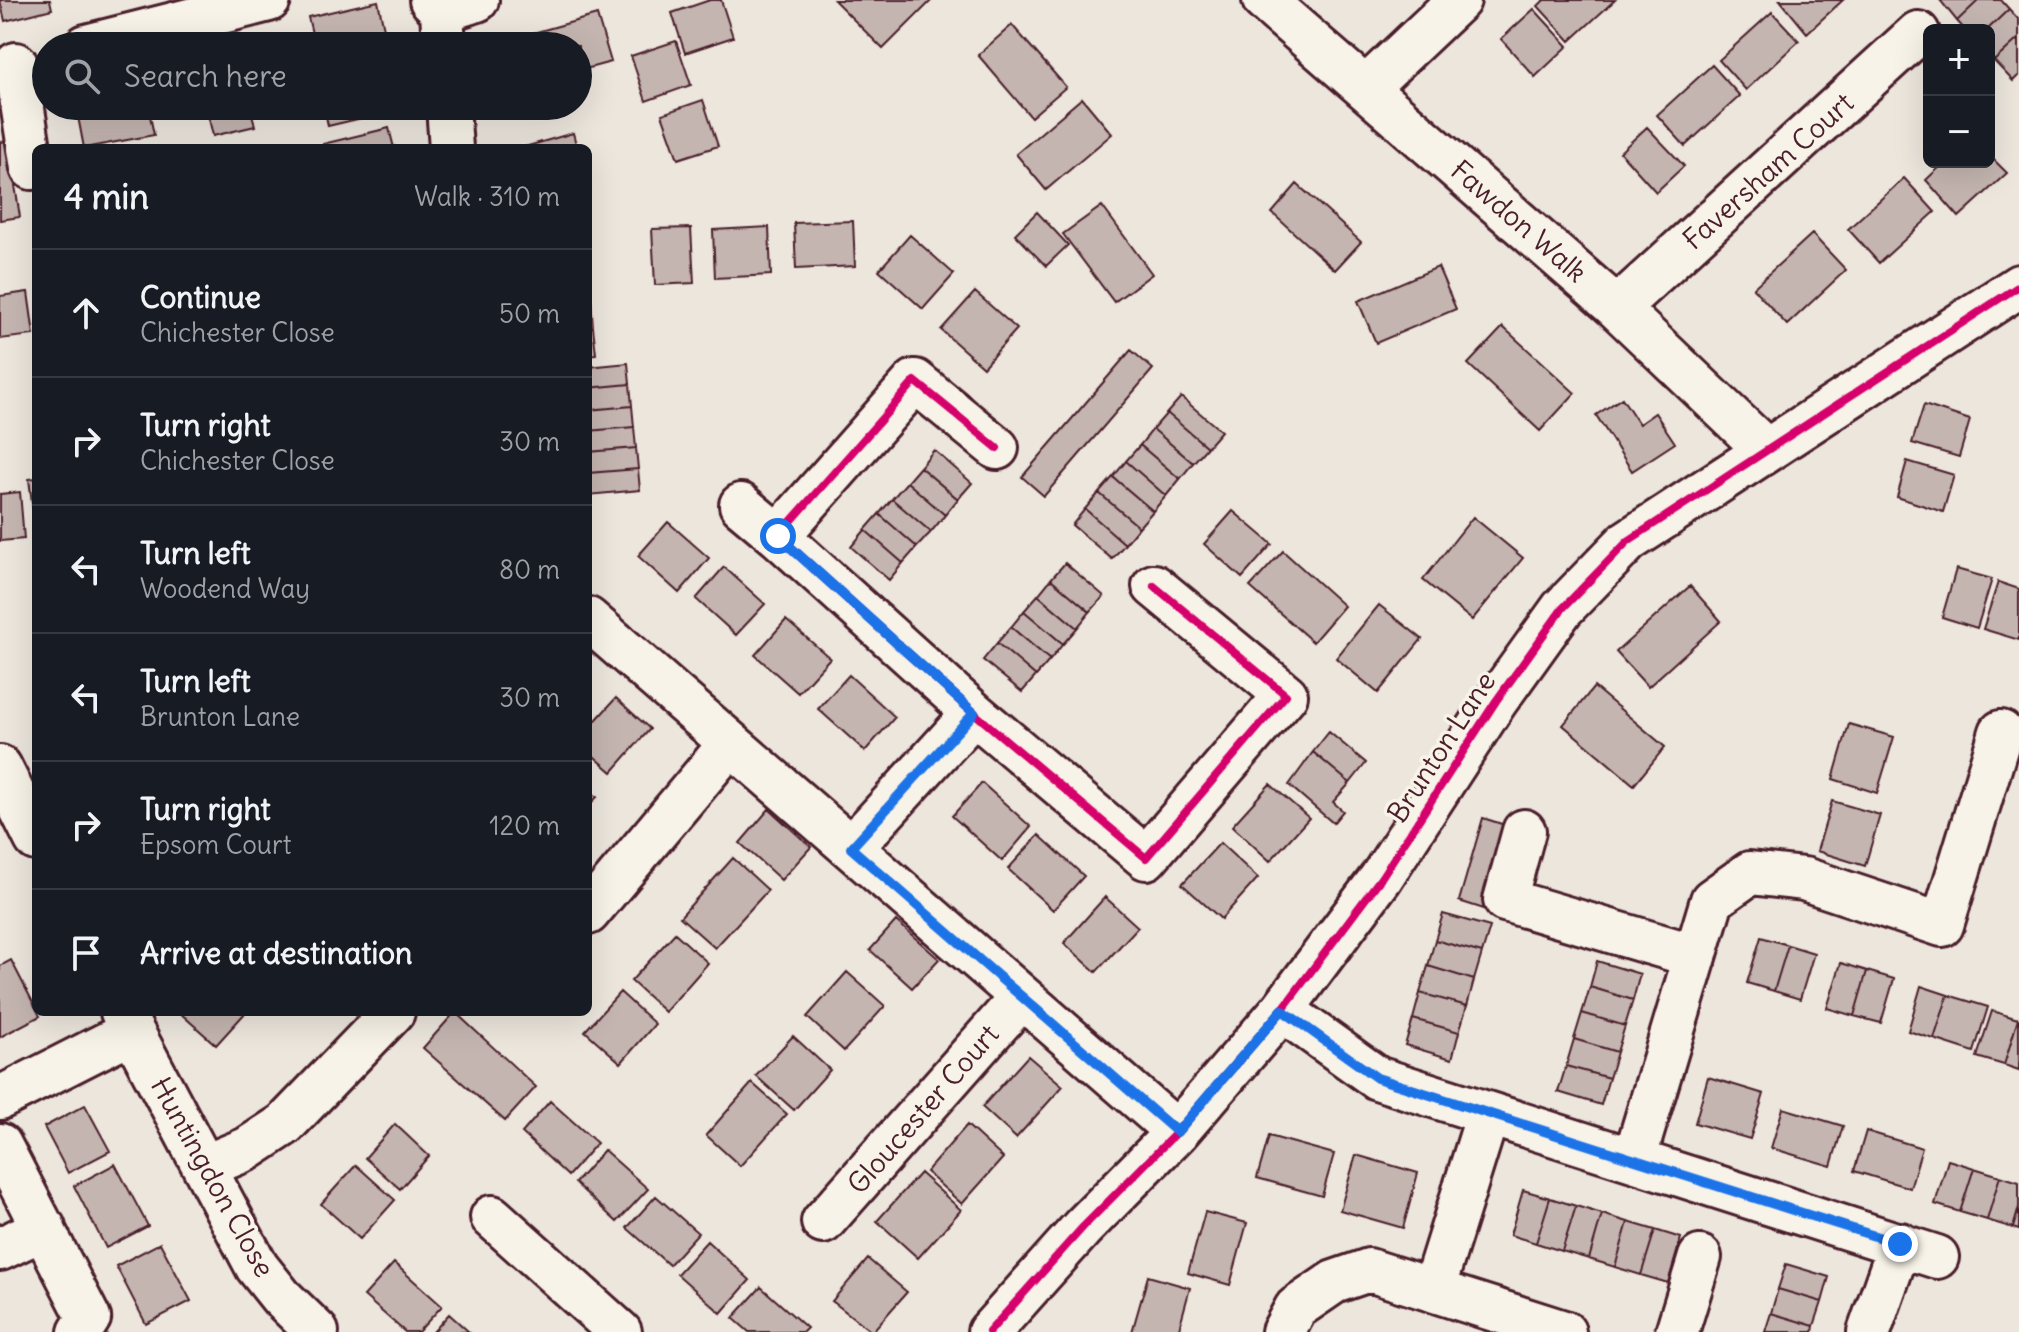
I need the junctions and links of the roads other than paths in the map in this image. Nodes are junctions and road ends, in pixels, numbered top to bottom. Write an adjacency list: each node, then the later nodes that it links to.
1 (269, 0): 4 (street)
2 (1264, 0): 7 (street, Fawdon Walk)
3 (1459, 0): 7 (street)
4 (142, 32)
5 (1918, 33): 12 (street, Faversham Court)
6 (21, 63): 10 (street)
7 (1367, 87): 12 (street, Fawdon Walk)
8 (449, 120): 9 (street)
9 (451, 144)
10 (32, 168)
11 (2019, 286): 14 (street, Brunton Lane)
12 (1617, 308): 14 (street, Fawdon Walk)
13 (997, 448): 16 (street)
14 (1766, 450): 29 (street, Brunton Lane)
15 (741, 505): 16 (street)
16 (778, 536): 19 (street)
17 (1154, 586): 19 (street)
18 (592, 623): 21 (street)
19 (974, 713): 25 (street)
20 (2001, 732): 27 (street)
21 (730, 744): 25 (street); 26 (street)
22 (0, 767): 23 (street)
23 (32, 831)
24 (1524, 831): 27 (street)
25 (851, 848): 28 (street)
26 (592, 908)
27 (1695, 956): 36 (street)
28 (1022, 997): 34 (street); 39 (street, Gloucester Court)
29 (1282, 1010): 33 (street); 34 (street, Brunton Lane)
30 (389, 1016): 37 (street)
31 (127, 1021): 32 (street); 37 (street, Huntingdon Close)
32 (0, 1098)
33 (1488, 1114): 36 (street); 43 (street)
34 (1177, 1132): 47 (street, Brunton Lane)
35 (0, 1145): 40 (street)
36 (1634, 1160): 51 (street)
37 (206, 1166): 46 (street, Huntingdon Close)
38 (492, 1217): 44 (street)
39 (823, 1222)
40 (44, 1228): 41 (street); 45 (street)
41 (0, 1249)
42 (1700, 1257): 50 (street)
43 (1433, 1290): 48 (street); 49 (street)
44 (591, 1323)
45 (80, 1332)
46 (317, 1332)
47 (989, 1332)
48 (1283, 1332)
49 (1564, 1332)
50 (1677, 1332)
51 (1869, 1332)

